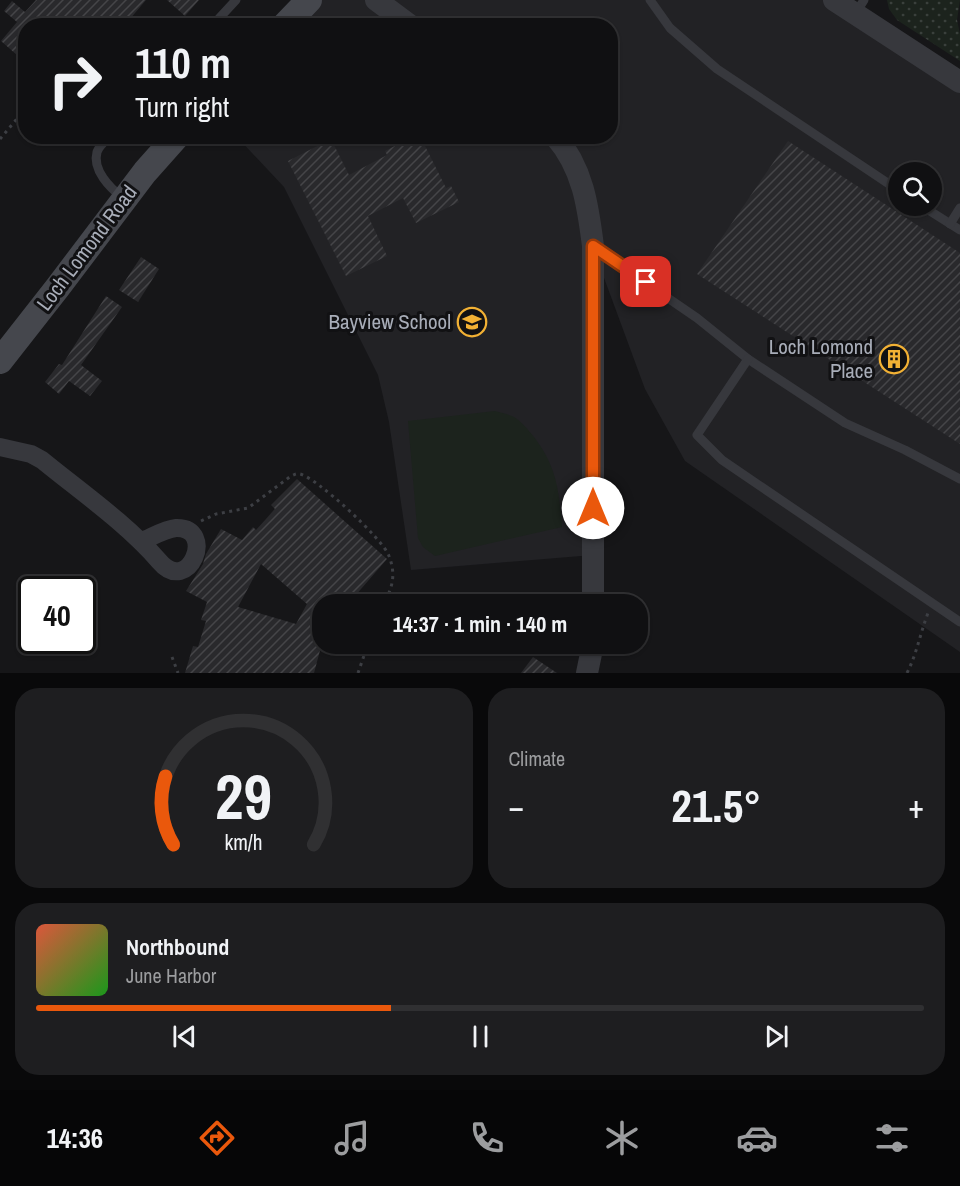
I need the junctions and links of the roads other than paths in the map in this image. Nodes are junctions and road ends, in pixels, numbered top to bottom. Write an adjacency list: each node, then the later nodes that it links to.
1 (236, 0): 7 (lane)
2 (309, 0): 8 (main road)
3 (376, 0): 9 (street)
4 (650, 0): 14 (lane)
5 (834, 0): 6 (street)
6 (859, 7): 10 (street)
7 (219, 18)
8 (292, 18)
9 (400, 18)
10 (960, 82)
11 (103, 144): 15 (lane)
12 (170, 144): 15 (main road, Loch Lomond Road)
13 (561, 144): 20 (street)
14 (888, 183)
15 (124, 199): 22 (main road, Loch Lomond Road)
16 (960, 208): 18 (lane)
17 (938, 216): 18 (lane)
18 (950, 224): 19 (lane)
19 (960, 230)
20 (593, 246): 21 (lane); 26 (street)
21 (748, 359): 24 (lane); 27 (lane)
22 (0, 361)
23 (0, 447): 25 (street)
24 (960, 479)
25 (142, 541): 25 (street)
26 (593, 594)
27 (960, 622)
28 (591, 654): 29 (street)
29 (587, 673)

